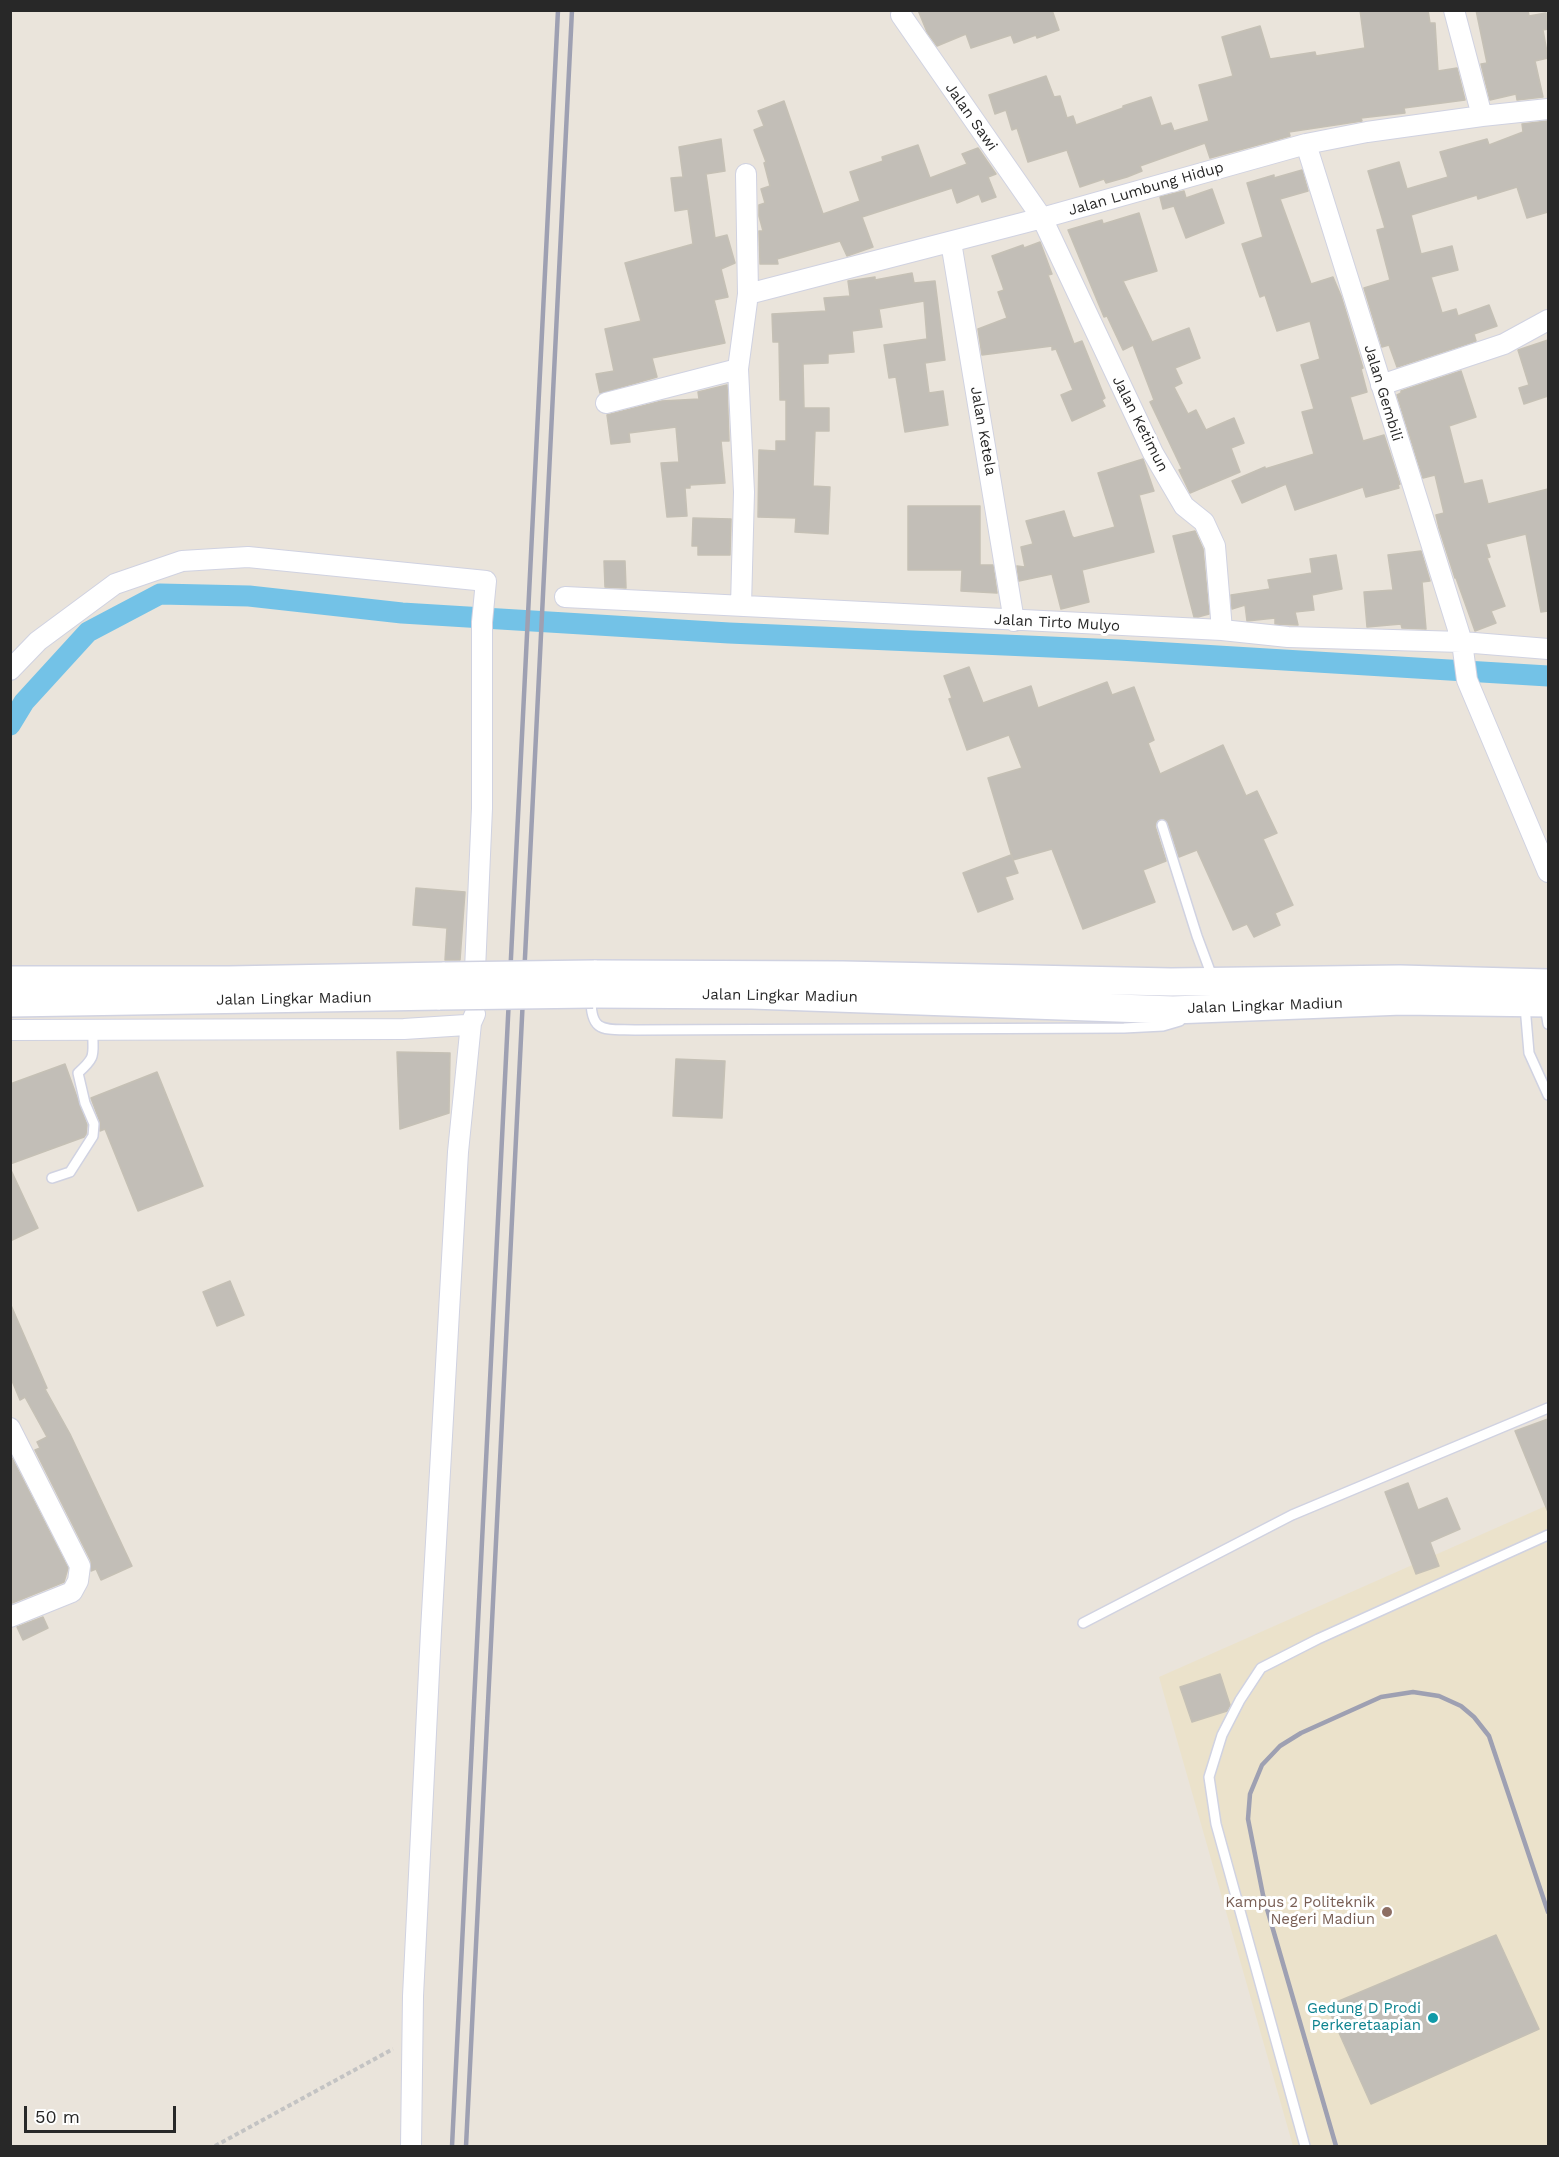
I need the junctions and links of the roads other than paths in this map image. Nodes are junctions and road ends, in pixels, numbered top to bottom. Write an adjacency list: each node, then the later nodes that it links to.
1 (1454, 10): 4 (street)
2 (901, 15): 7 (street, Jalan Sawi)
3 (1548, 110): 4 (street, Jalan Lumbung Hidup)
4 (1482, 116): 5 (street, Jalan Lumbung Hidup)
5 (1306, 144): 7 (street, Jalan Lumbung Hidup); 12 (street, Jalan Gembili)
6 (746, 174): 9 (street)
7 (1042, 218): 8 (street, Jalan Lumbung Hidup); 17 (street, Jalan Ketimun)
8 (951, 242): 9 (street, Jalan Lumbung Hidup); 16 (street, Jalan Ketela)
9 (748, 294): 11 (street)
10 (1548, 320): 12 (street)
11 (738, 369): 13 (street); 15 (street)
12 (1381, 385): 18 (street, Jalan Gembili)
13 (606, 403)
14 (565, 597): 15 (street, Jalan Tirto Mulyo)
15 (741, 606): 16 (street, Jalan Tirto Mulyo)
16 (1014, 621): 17 (street, Jalan Tirto Mulyo)
17 (1222, 630): 18 (street, Jalan Tirto Mulyo)
18 (1462, 646): 19 (street, Jalan Tirto Mulyo); 22 (street, Jalan Gembili)
19 (1548, 649)
20 (10, 670): 24 (street)
21 (1162, 825): 27 (lane)
22 (1548, 872)
23 (10, 969): 24 (street)
24 (475, 970): 31 (street)
25 (1089, 970): 30 (lane)
26 (10, 980): 27 (main road, Jalan Lingkar Madiun, bridge)
27 (1210, 982): 29 (main road, Jalan Lingkar Madiun)
28 (10, 1003): 30 (main road, Jalan Lingkar Madiun, bridge)
29 (1543, 1003): 30 (main road, Jalan Lingkar Madiun); 34 (lane)
30 (1207, 1009)
31 (471, 1023): 33 (street); 41 (street)
32 (10, 1030): 33 (street)
33 (93, 1030): 35 (lane)
34 (1548, 1095)
35 (52, 1178)
36 (1548, 1408): 40 (lane)
37 (12, 1436): 39 (street)
38 (1548, 1535): 42 (lane)
39 (10, 1617)
40 (1083, 1623)
41 (411, 2146)
42 (1305, 2146)

